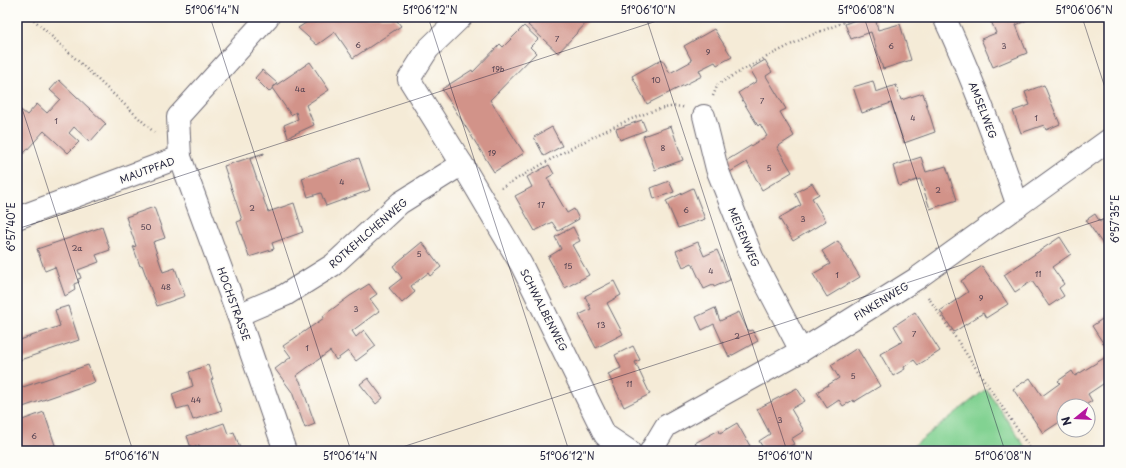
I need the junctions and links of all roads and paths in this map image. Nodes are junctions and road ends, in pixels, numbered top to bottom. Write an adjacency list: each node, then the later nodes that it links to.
1 (31, 17): 8 (path)
2 (268, 17): 8 (street, MAUTPFAD)
3 (462, 17): 9 (street)
4 (857, 17): 6 (path)
5 (944, 17): 11 (street, AMSELWEG)
6 (704, 116): 10 (path); 15 (street, MEISENWEG)
7 (1109, 140): 11 (street, FINKENWEG)
8 (180, 157): 12 (street, MAUTPFAD); 14 (street, HOCHSTRASSE)
9 (462, 164): 10 (street, SCHWALBENWEG); 14 (street, ROTKEHLCHENWEG)
10 (484, 198): 17 (street, SCHWALBENWEG)
11 (1018, 206): 13 (street, FINKENWEG)
12 (17, 218)
13 (916, 279): 15 (street, FINKENWEG); 19 (path)
14 (238, 314): 16 (street, HOCHSTRASSE)
15 (801, 351): 18 (street, FINKENWEG)
16 (285, 451)
17 (629, 451)
18 (651, 451)
19 (1032, 451)

